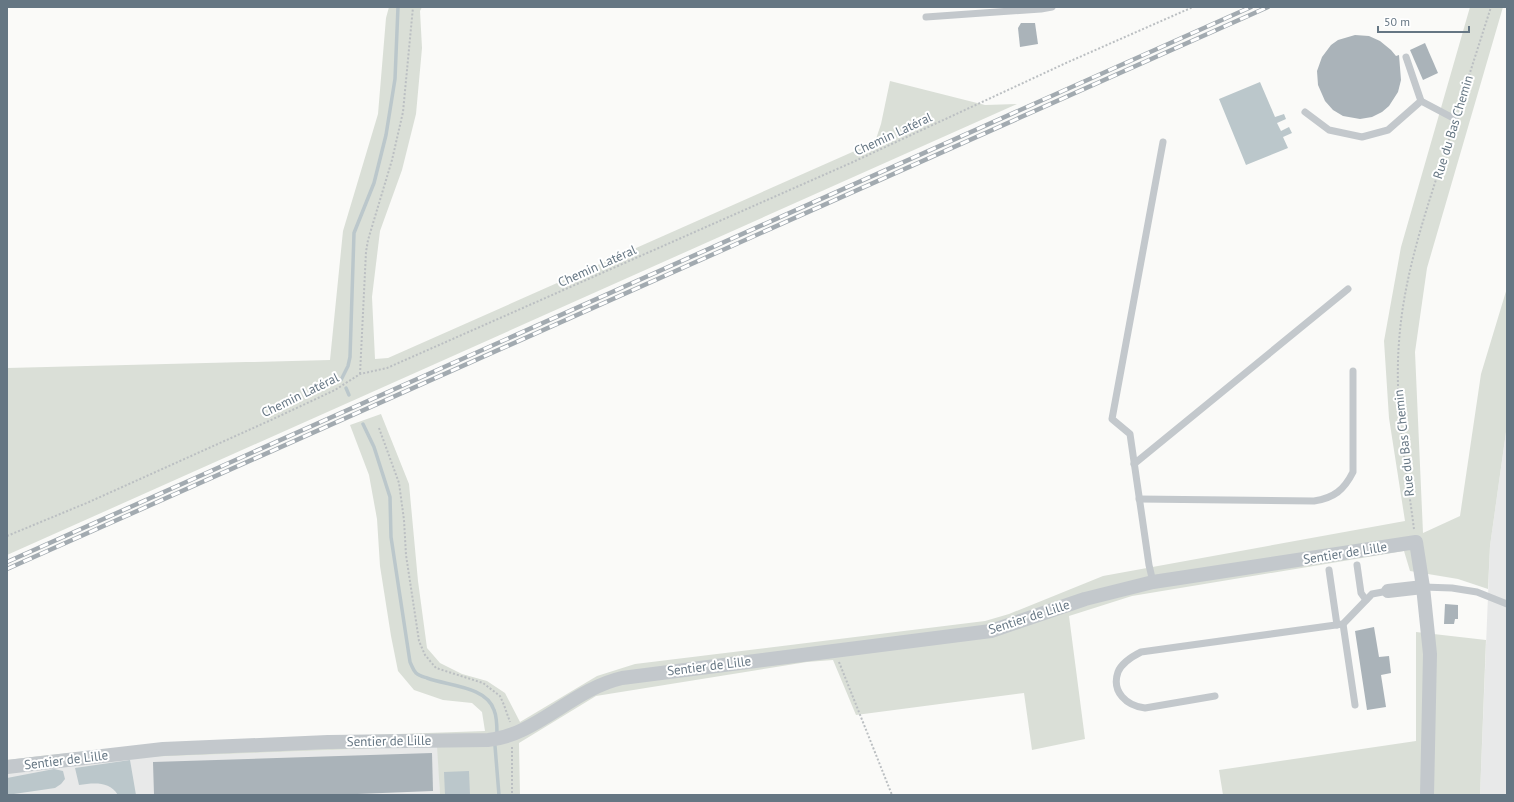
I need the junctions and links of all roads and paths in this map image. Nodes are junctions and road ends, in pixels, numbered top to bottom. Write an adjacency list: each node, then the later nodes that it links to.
1 (413, 7): 13 (path)
2 (1052, 7): 5 (lane)
3 (1193, 7): 13 (path, Chemin Latéral)
4 (1491, 7): 9 (path, Rue du Bas Chemin)
5 (926, 17)
6 (1406, 57): 7 (lane)
7 (1421, 101): 8 (lane); 9 (lane)
8 (1305, 112)
9 (1455, 119): 18 (path, Rue du Bas Chemin)
10 (1163, 142): 15 (lane)
11 (1348, 289): 15 (lane)
12 (1353, 371): 16 (lane)
13 (360, 374): 17 (path, Chemin Latéral)
14 (379, 428): 30 (path)
15 (1134, 464): 16 (lane)
16 (1139, 499): 21 (lane)
17 (7, 536)
18 (1416, 542): 21 (street, Sentier de Lille); 22 (street)
19 (1357, 565): 24 (lane)
20 (1329, 570): 26 (lane)
21 (1153, 582): 27 (street, Sentier de Lille)
22 (1423, 587): 23 (street); 25 (lane); 34 (street)
23 (1388, 591): 24 (lane)
24 (1366, 600): 26 (lane)
25 (1507, 604)
26 (1340, 625): 28 (lane); 29 (lane)
27 (834, 651): 30 (street, Sentier de Lille); 33 (path)
28 (1215, 696)
29 (1355, 705)
30 (512, 735): 31 (street, Sentier de Lille); 32 (path)
31 (7, 767)
32 (512, 795)
33 (892, 795)
34 (1427, 795)

